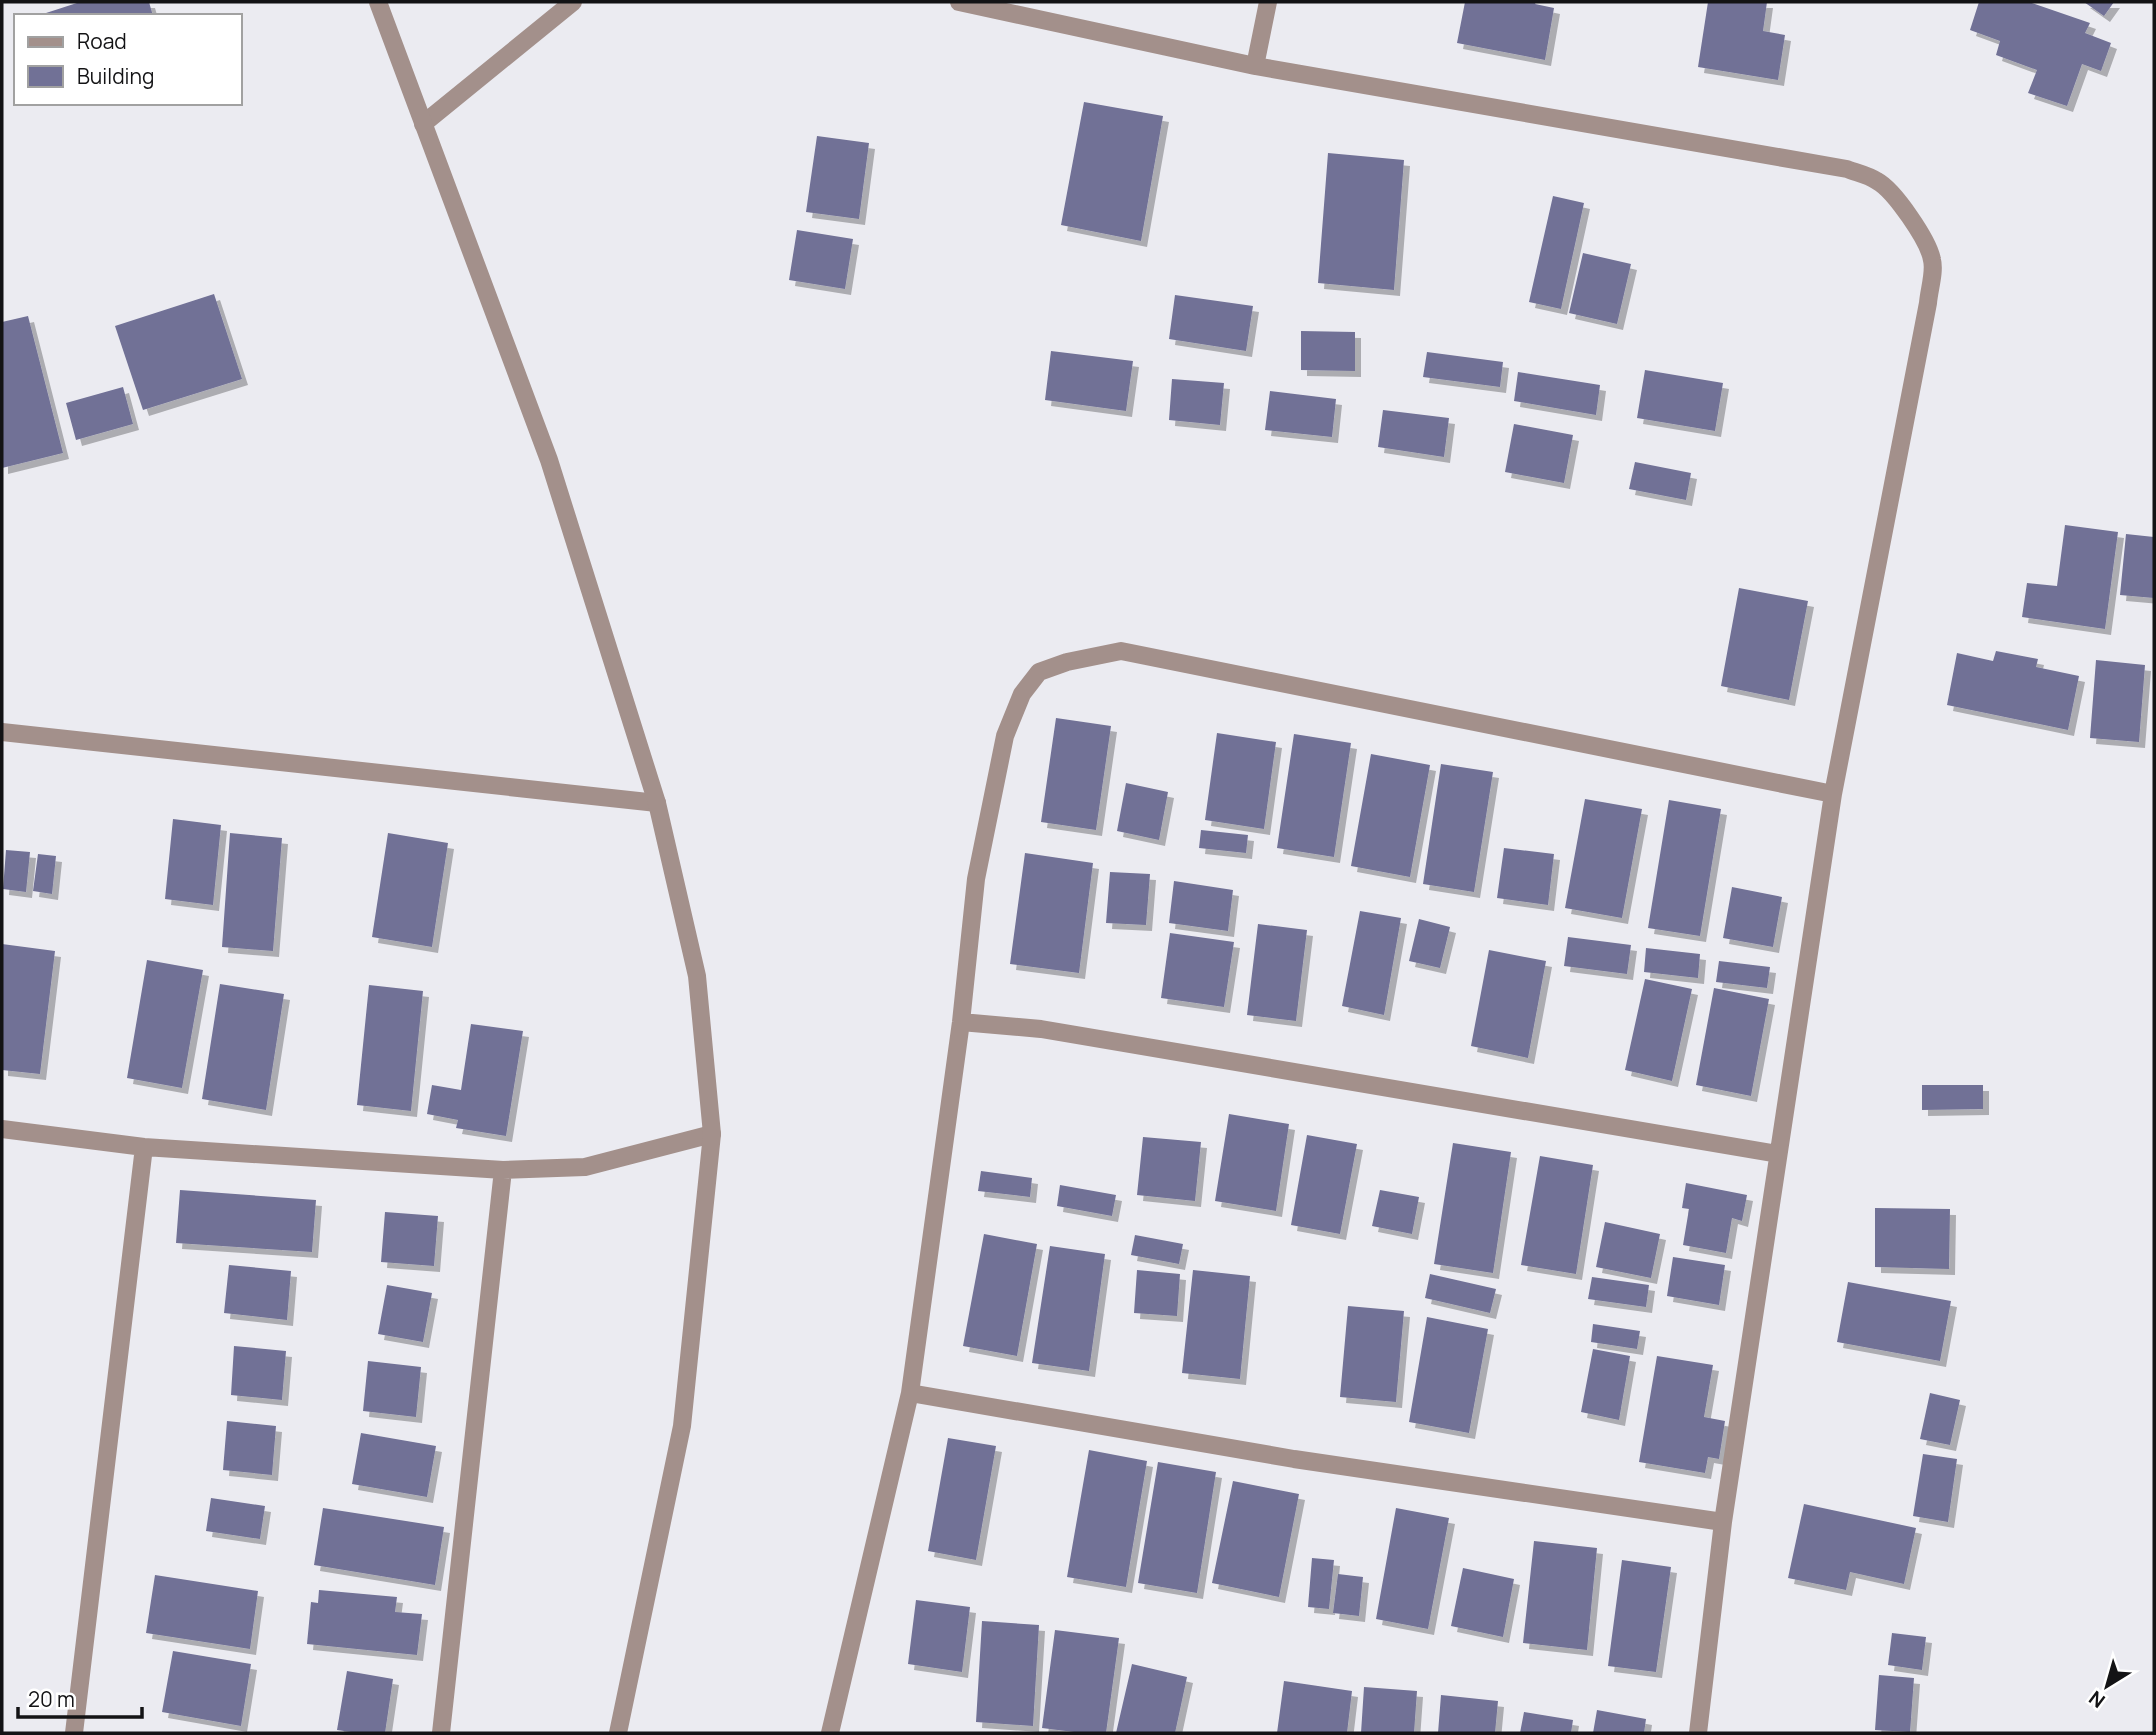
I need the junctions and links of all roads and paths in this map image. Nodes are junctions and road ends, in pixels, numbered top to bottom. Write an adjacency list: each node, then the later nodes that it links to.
1 (377, 2): 6 (street)
2 (573, 2): 6 (street)
3 (959, 2): 5 (street)
4 (1268, 2): 5 (street)
5 (1255, 66): 8 (street)
6 (423, 124): 9 (street)
7 (2, 732): 9 (street)
8 (1833, 793): 10 (street); 14 (street)
9 (657, 803): 12 (street)
10 (961, 1022): 14 (street); 16 (street)
11 (2, 1129): 13 (street)
12 (712, 1134): 15 (street); 20 (street)
13 (144, 1147): 15 (street); 18 (street)
14 (1778, 1154): 17 (street)
15 (503, 1170): 19 (street)
16 (909, 1393): 17 (street); 21 (street)
17 (1723, 1522): 22 (street)
18 (74, 1733)
19 (441, 1733)
20 (618, 1733)
21 (830, 1733)
22 (1699, 1733)

